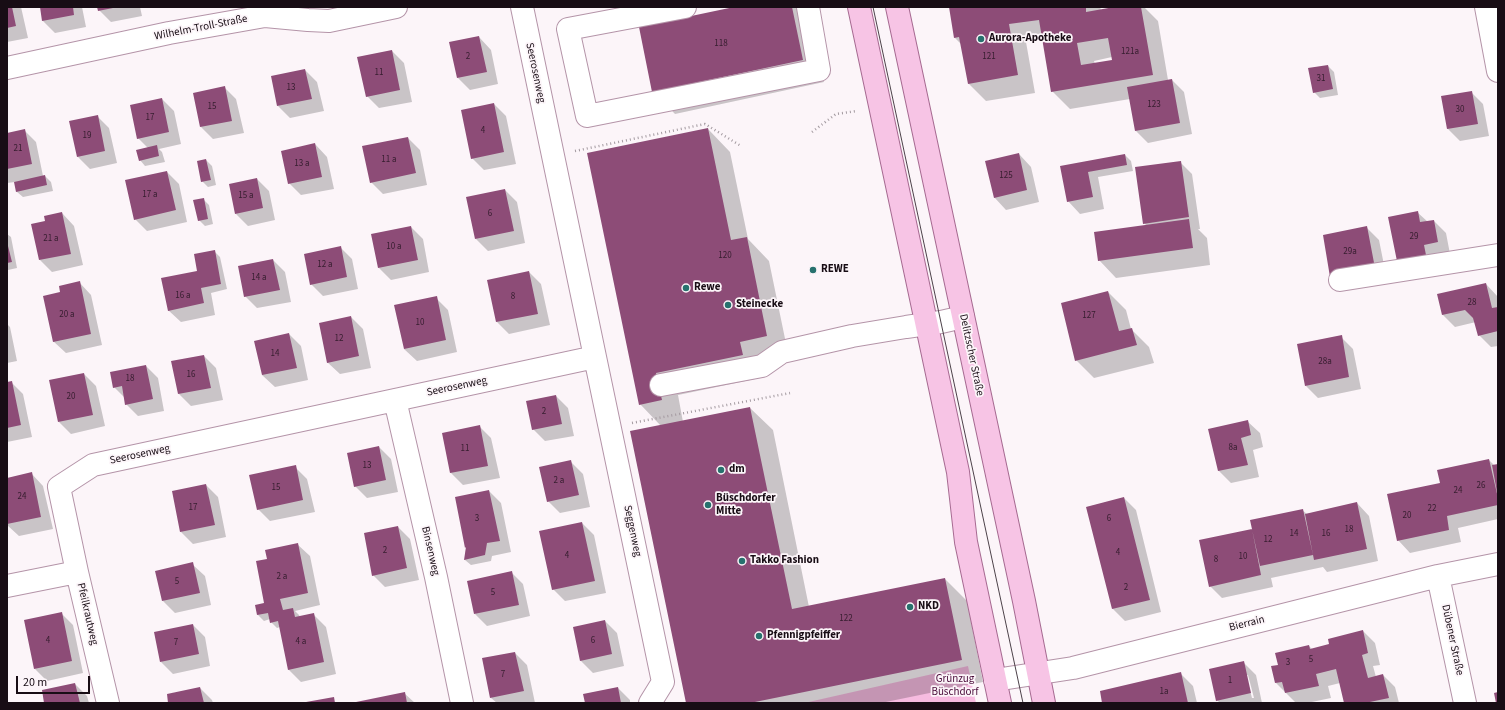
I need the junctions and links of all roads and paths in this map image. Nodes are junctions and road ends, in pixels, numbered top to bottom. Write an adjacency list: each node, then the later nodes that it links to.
1 (396, 7): 8 (street, Wilhelm-Troll-Straße)
2 (522, 7): 13 (street, Seerosenweg)
3 (685, 7): 4 (street)
4 (808, 7)
5 (859, 7): 10 (main road)
6 (897, 7): 16 (main road, Delitzscher Straße)
7 (1486, 7): 9 (street)
8 (7, 68)
9 (1498, 71)
10 (881, 107): 11 (path); 17 (main road)
11 (812, 132)
12 (742, 146): 13 (path)
13 (553, 156): 18 (street, Seerosenweg)
14 (1498, 255): 15 (street)
15 (1340, 280)
16 (963, 317): 17 (street); 27 (main road, Delitzscher Straße)
17 (926, 324): 19 (street); 28 (main road)
18 (595, 357): 21 (street, Seerosenweg); 22 (street, Seggenweg)
19 (661, 384)
20 (790, 393): 22 (path)
21 (395, 400): 24 (street, Seerosenweg); 30 (street, Binsenweg)
22 (610, 428): 31 (street, Seggenweg)
23 (1498, 564): 25 (street, Bierrain)
24 (77, 572): 26 (street, Pfeilkrautweg); 29 (street, Pfeilkrautweg)
25 (1438, 576): 27 (street, Bierrain); 34 (street, Dübener Straße)
26 (7, 586)
27 (1038, 673): 28 (street, Bierrain); 33 (main road, Delitzscher Straße)
28 (995, 680): 32 (main road)
29 (108, 703)
30 (462, 703)
31 (650, 703)
32 (1000, 703)
33 (1044, 703)
34 (1465, 703)

